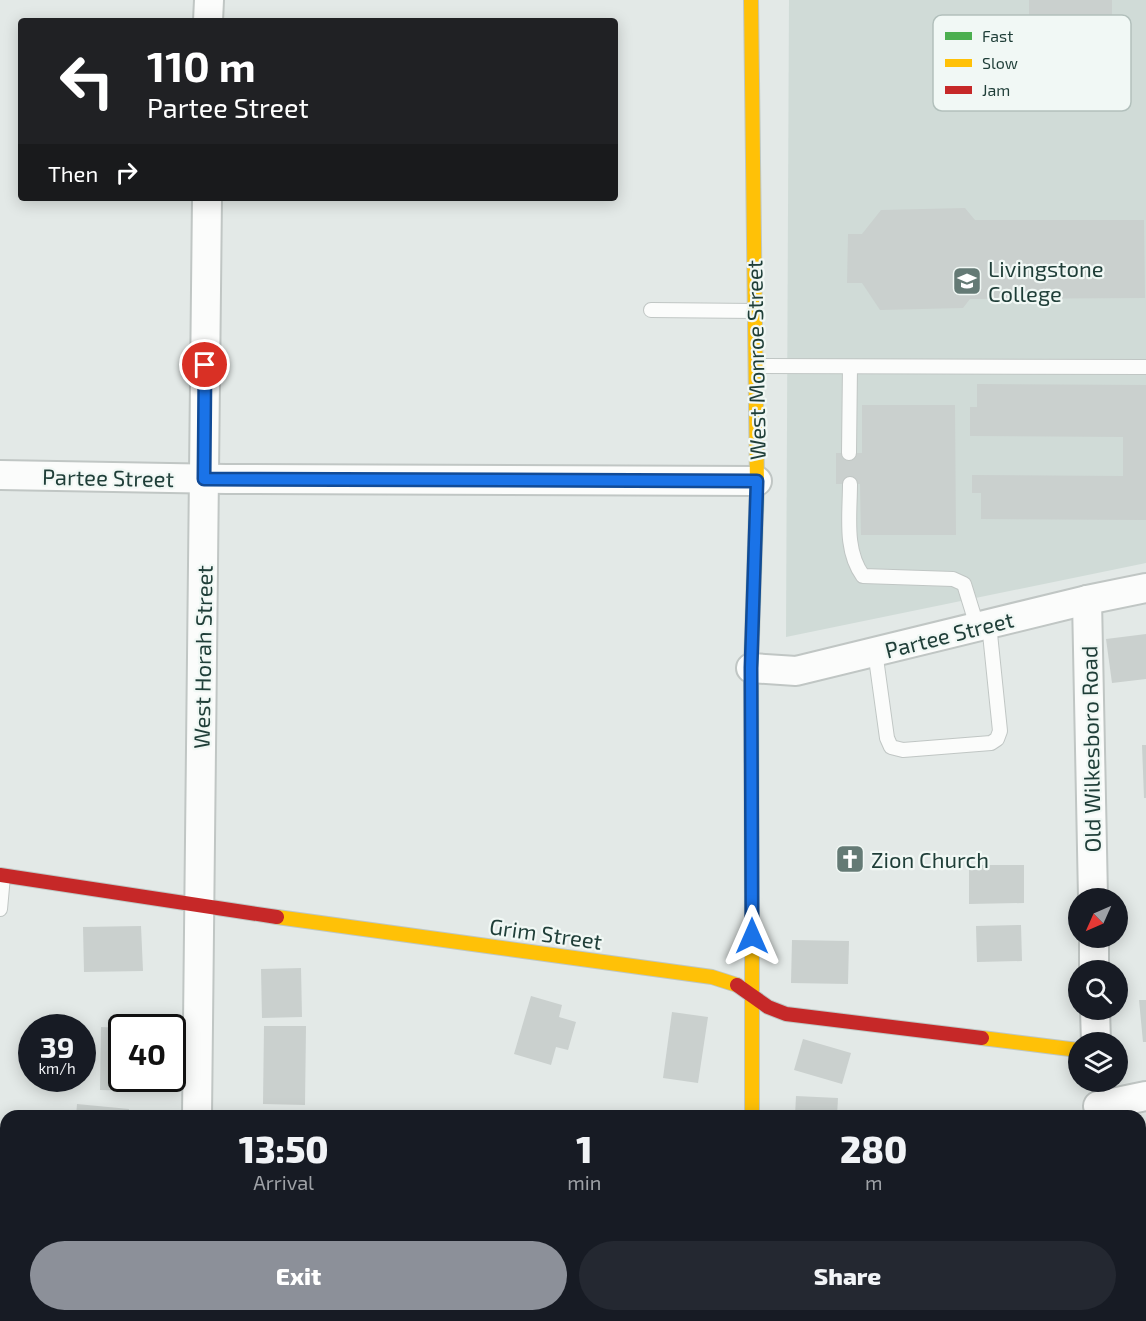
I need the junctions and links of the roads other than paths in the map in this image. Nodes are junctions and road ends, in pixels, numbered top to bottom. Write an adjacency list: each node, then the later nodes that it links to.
1 (209, 0): 3 (street)
2 (751, 0): 6 (street, West Monroe Street)
3 (208, 18)
4 (207, 201): 12 (street, West Horah Street)
5 (651, 310): 6 (lane)
6 (755, 311): 7 (street, West Monroe Street)
7 (756, 366): 8 (lane); 13 (street, West Monroe Street)
8 (850, 367): 9 (lane); 10 (lane)
9 (1146, 367)
10 (849, 453)
11 (0, 475): 12 (street, Partee Street)
12 (204, 479): 13 (street, Partee Street); 22 (street, West Horah Street)
13 (757, 481): 19 (street, West Monroe Street)
14 (850, 484): 17 (lane)
15 (1146, 588): 16 (street, Partee Street)
16 (1087, 600): 17 (street, Partee Street); 21 (street, Old Wilkesboro Road)
17 (983, 625): 18 (street, Partee Street); 18 (lane)
18 (875, 651): 19 (street, Partee Street)
19 (751, 668): 24 (street, West Monroe Street)
20 (2, 876): 22 (street, Grim Street); 23 (lane)
21 (1093, 888)
22 (200, 905): 24 (street, Grim Street); 28 (street, West Horah Street)
23 (0, 909)
24 (753, 994): 25 (street, Grim Street); 29 (street, West Monroe Street)
25 (1068, 1049)
26 (1146, 1096): 27 (street)
27 (1098, 1101)
28 (197, 1110)
29 (752, 1110)

